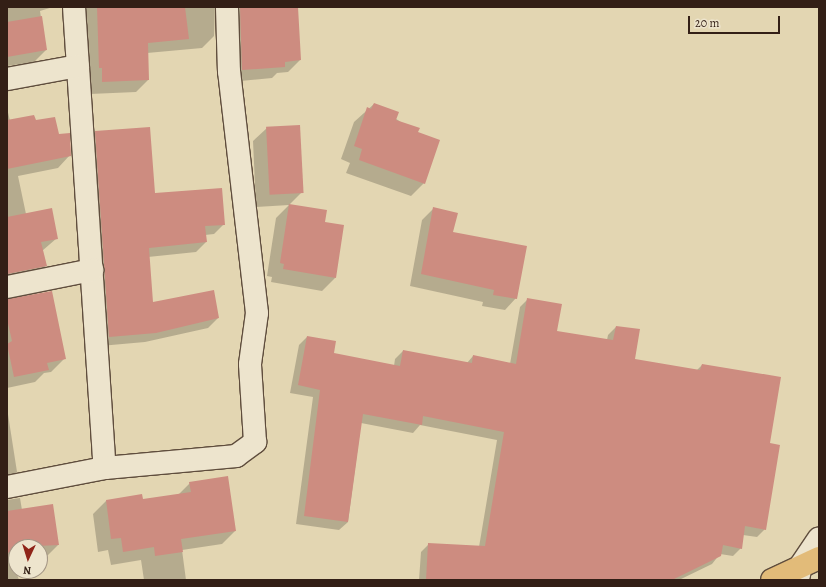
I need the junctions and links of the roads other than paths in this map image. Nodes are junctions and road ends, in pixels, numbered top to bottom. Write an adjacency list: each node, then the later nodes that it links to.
1 (74, 7): 3 (street)
2 (227, 7): 7 (street)
3 (78, 66): 4 (street); 5 (street)
4 (7, 79)
5 (92, 270): 6 (street); 7 (street)
6 (7, 286)
7 (105, 468): 8 (street)
8 (7, 487)
9 (819, 538): 10 (street)
10 (806, 568): 11 (highway)
11 (772, 580)

